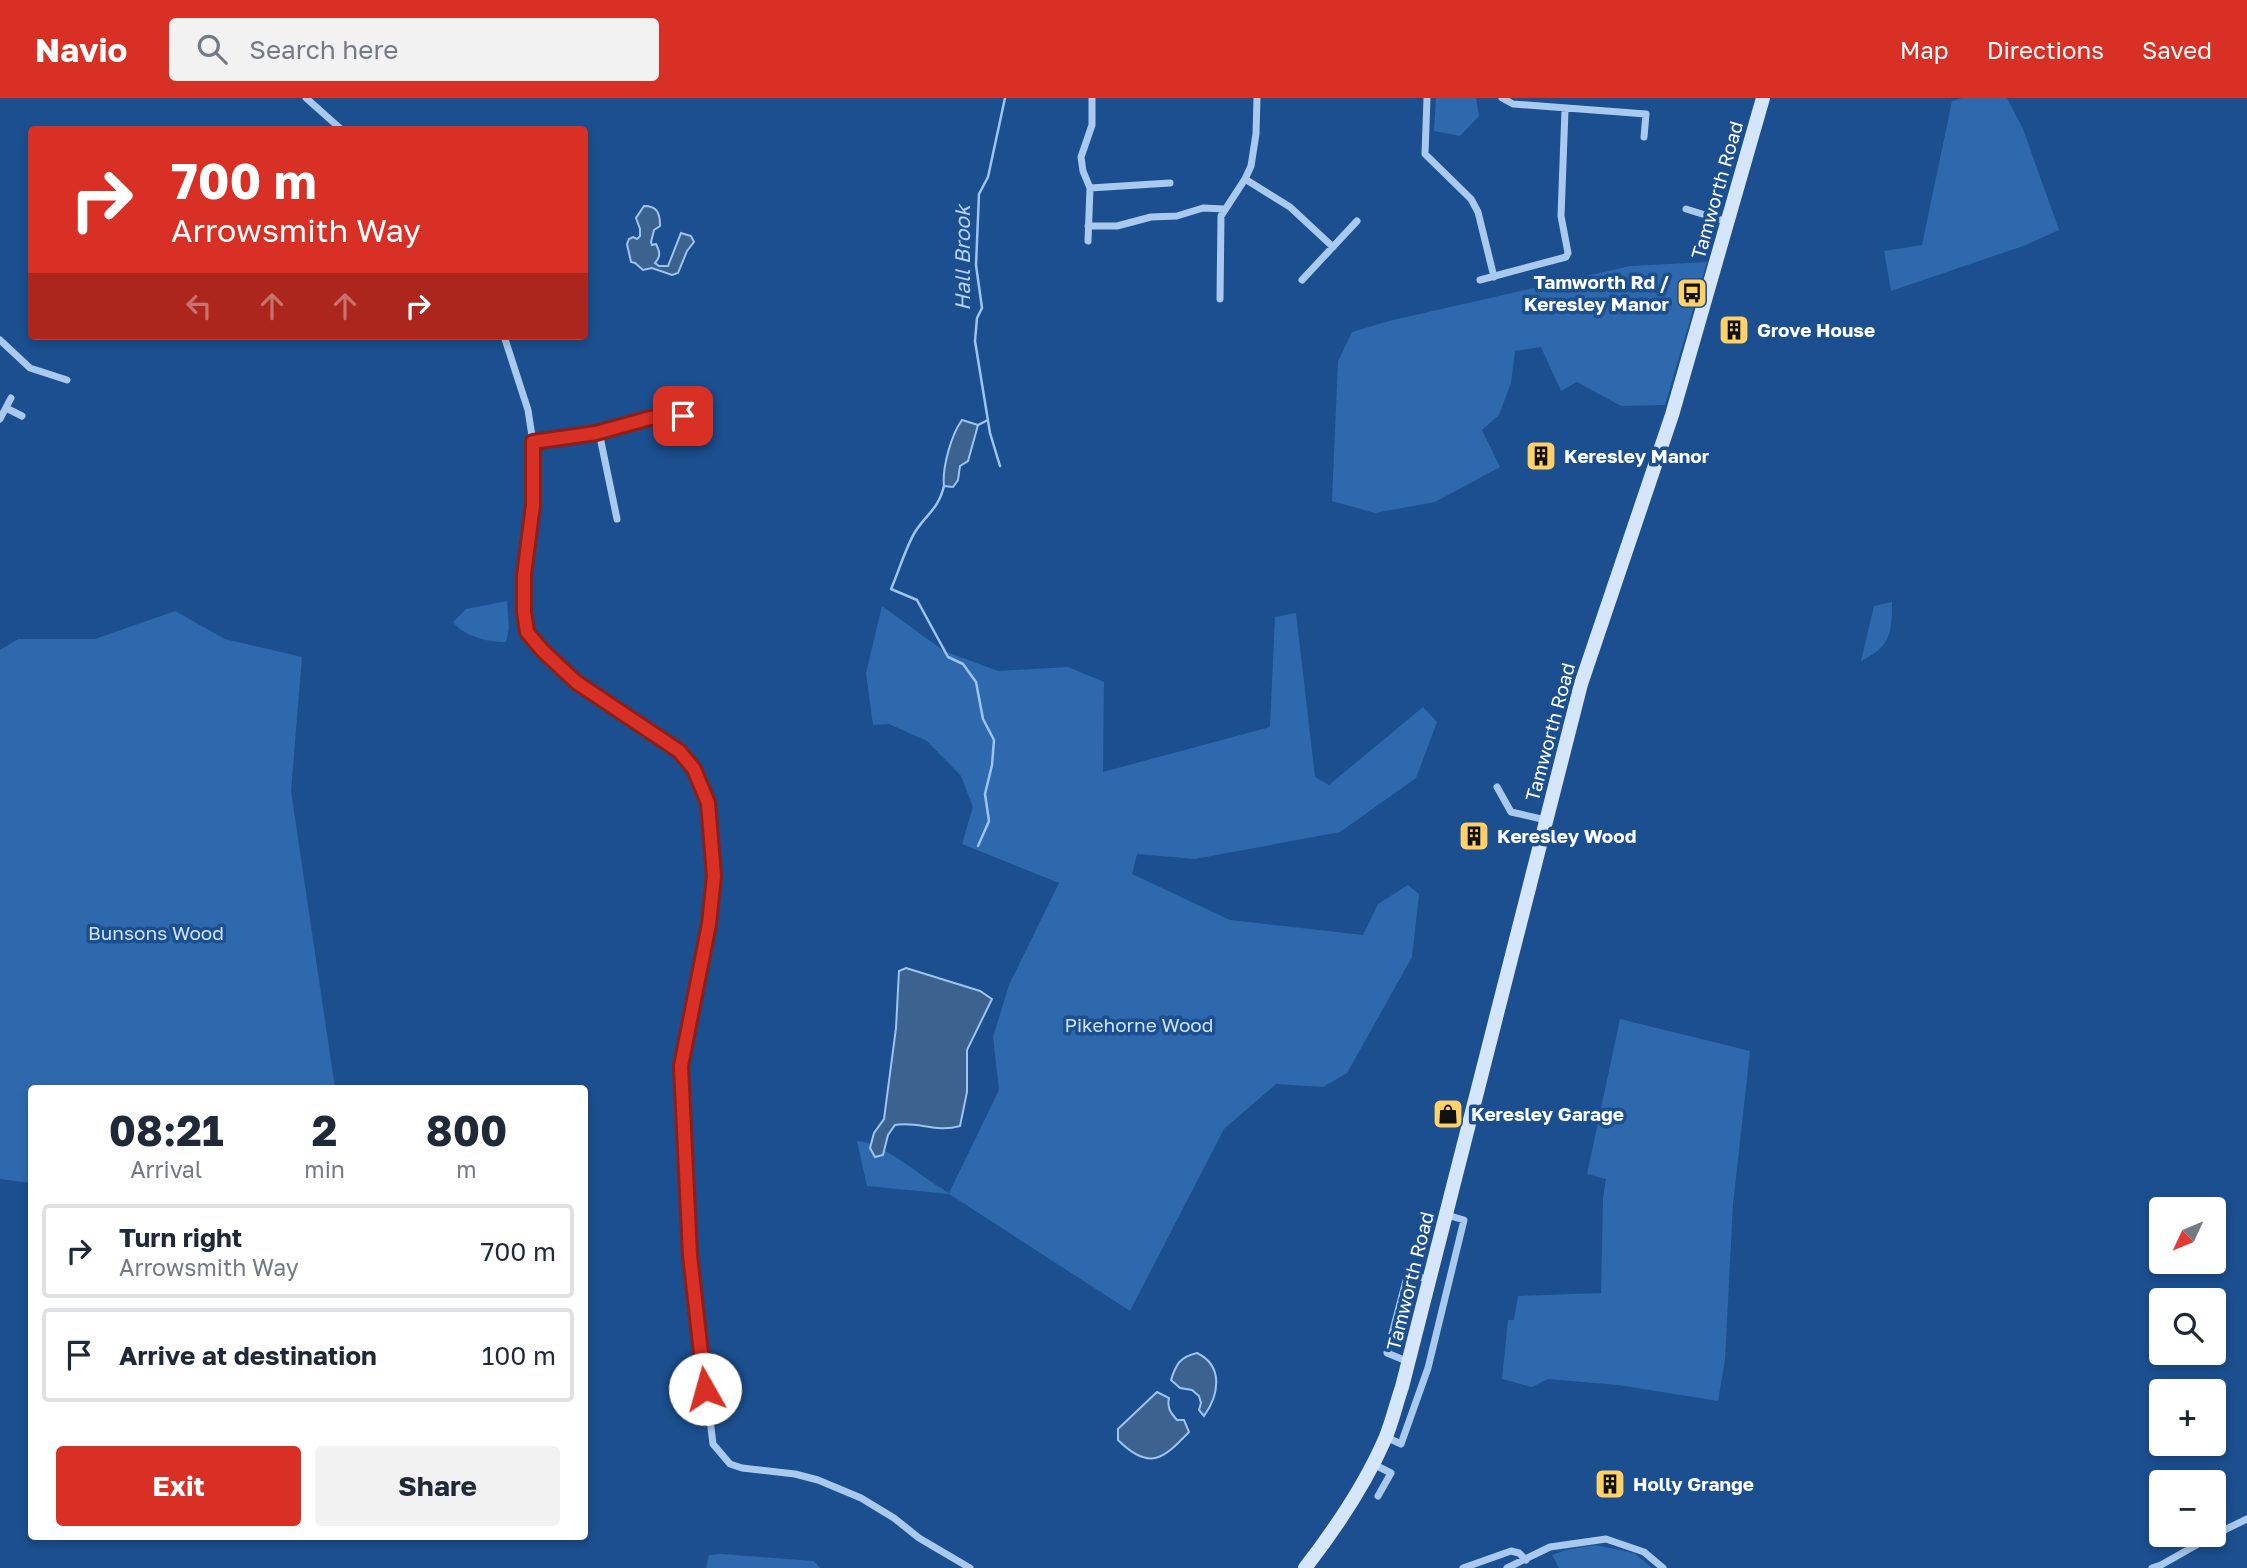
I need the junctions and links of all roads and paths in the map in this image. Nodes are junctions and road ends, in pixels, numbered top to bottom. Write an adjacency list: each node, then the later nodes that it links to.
1 (306, 98): 8 (street)
2 (1092, 98): 12 (street)
3 (1257, 98): 10 (street)
4 (1427, 98): 20 (street)
5 (1502, 98): 7 (street)
6 (1763, 98): 16 (main road, Tamworth Road)
7 (1565, 110): 9 (street); 20 (street)
8 (338, 126)
9 (1644, 137)
10 (1245, 179): 13 (street); 19 (street)
11 (1170, 183): 12 (street)
12 (1090, 188): 17 (street)
13 (1224, 208): 17 (street); 23 (street)
14 (1686, 209): 16 (street)
15 (1357, 221): 19 (street)
16 (1728, 222): 36 (main road, Tamworth Road)
17 (1088, 226): 18 (street)
18 (1088, 241)
19 (1333, 247): 21 (street)
20 (1494, 277): 22 (street)
21 (1301, 280)
22 (1480, 280)
23 (1220, 299)
24 (0, 340): 26 (street)
25 (505, 340): 33 (street)
26 (67, 380)
27 (11, 398): 28 (street)
28 (6, 408): 30 (street); 31 (street)
29 (699, 414): 32 (street)
30 (22, 416)
31 (0, 419)
32 (599, 432): 33 (street); 34 (street)
33 (533, 442): 49 (street)
34 (617, 519)
35 (1497, 787): 36 (street)
36 (1546, 820): 37 (main road, Tamworth Road)
37 (1447, 1215): 38 (main road, Tamworth Road); 40 (street)
38 (1429, 1280): 39 (main road, Tamworth Road); 39 (street)
39 (1409, 1362): 40 (main road, Tamworth Road)
40 (1386, 1437): 41 (main road, Tamworth Road)
41 (1372, 1464): 43 (street); 50 (main road, Tamworth Road)
42 (1395, 1465): 43 (street)
43 (1391, 1473): 44 (street)
44 (1378, 1496)
45 (2247, 1519): 46 (street)
46 (2226, 1529)
47 (2193, 1547): 54 (street)
48 (1526, 1560): 51 (street); 52 (street); 53 (street)
49 (970, 1568)
50 (1305, 1568)
51 (1463, 1568)
52 (1507, 1568)
53 (1663, 1568)
54 (2152, 1568)

